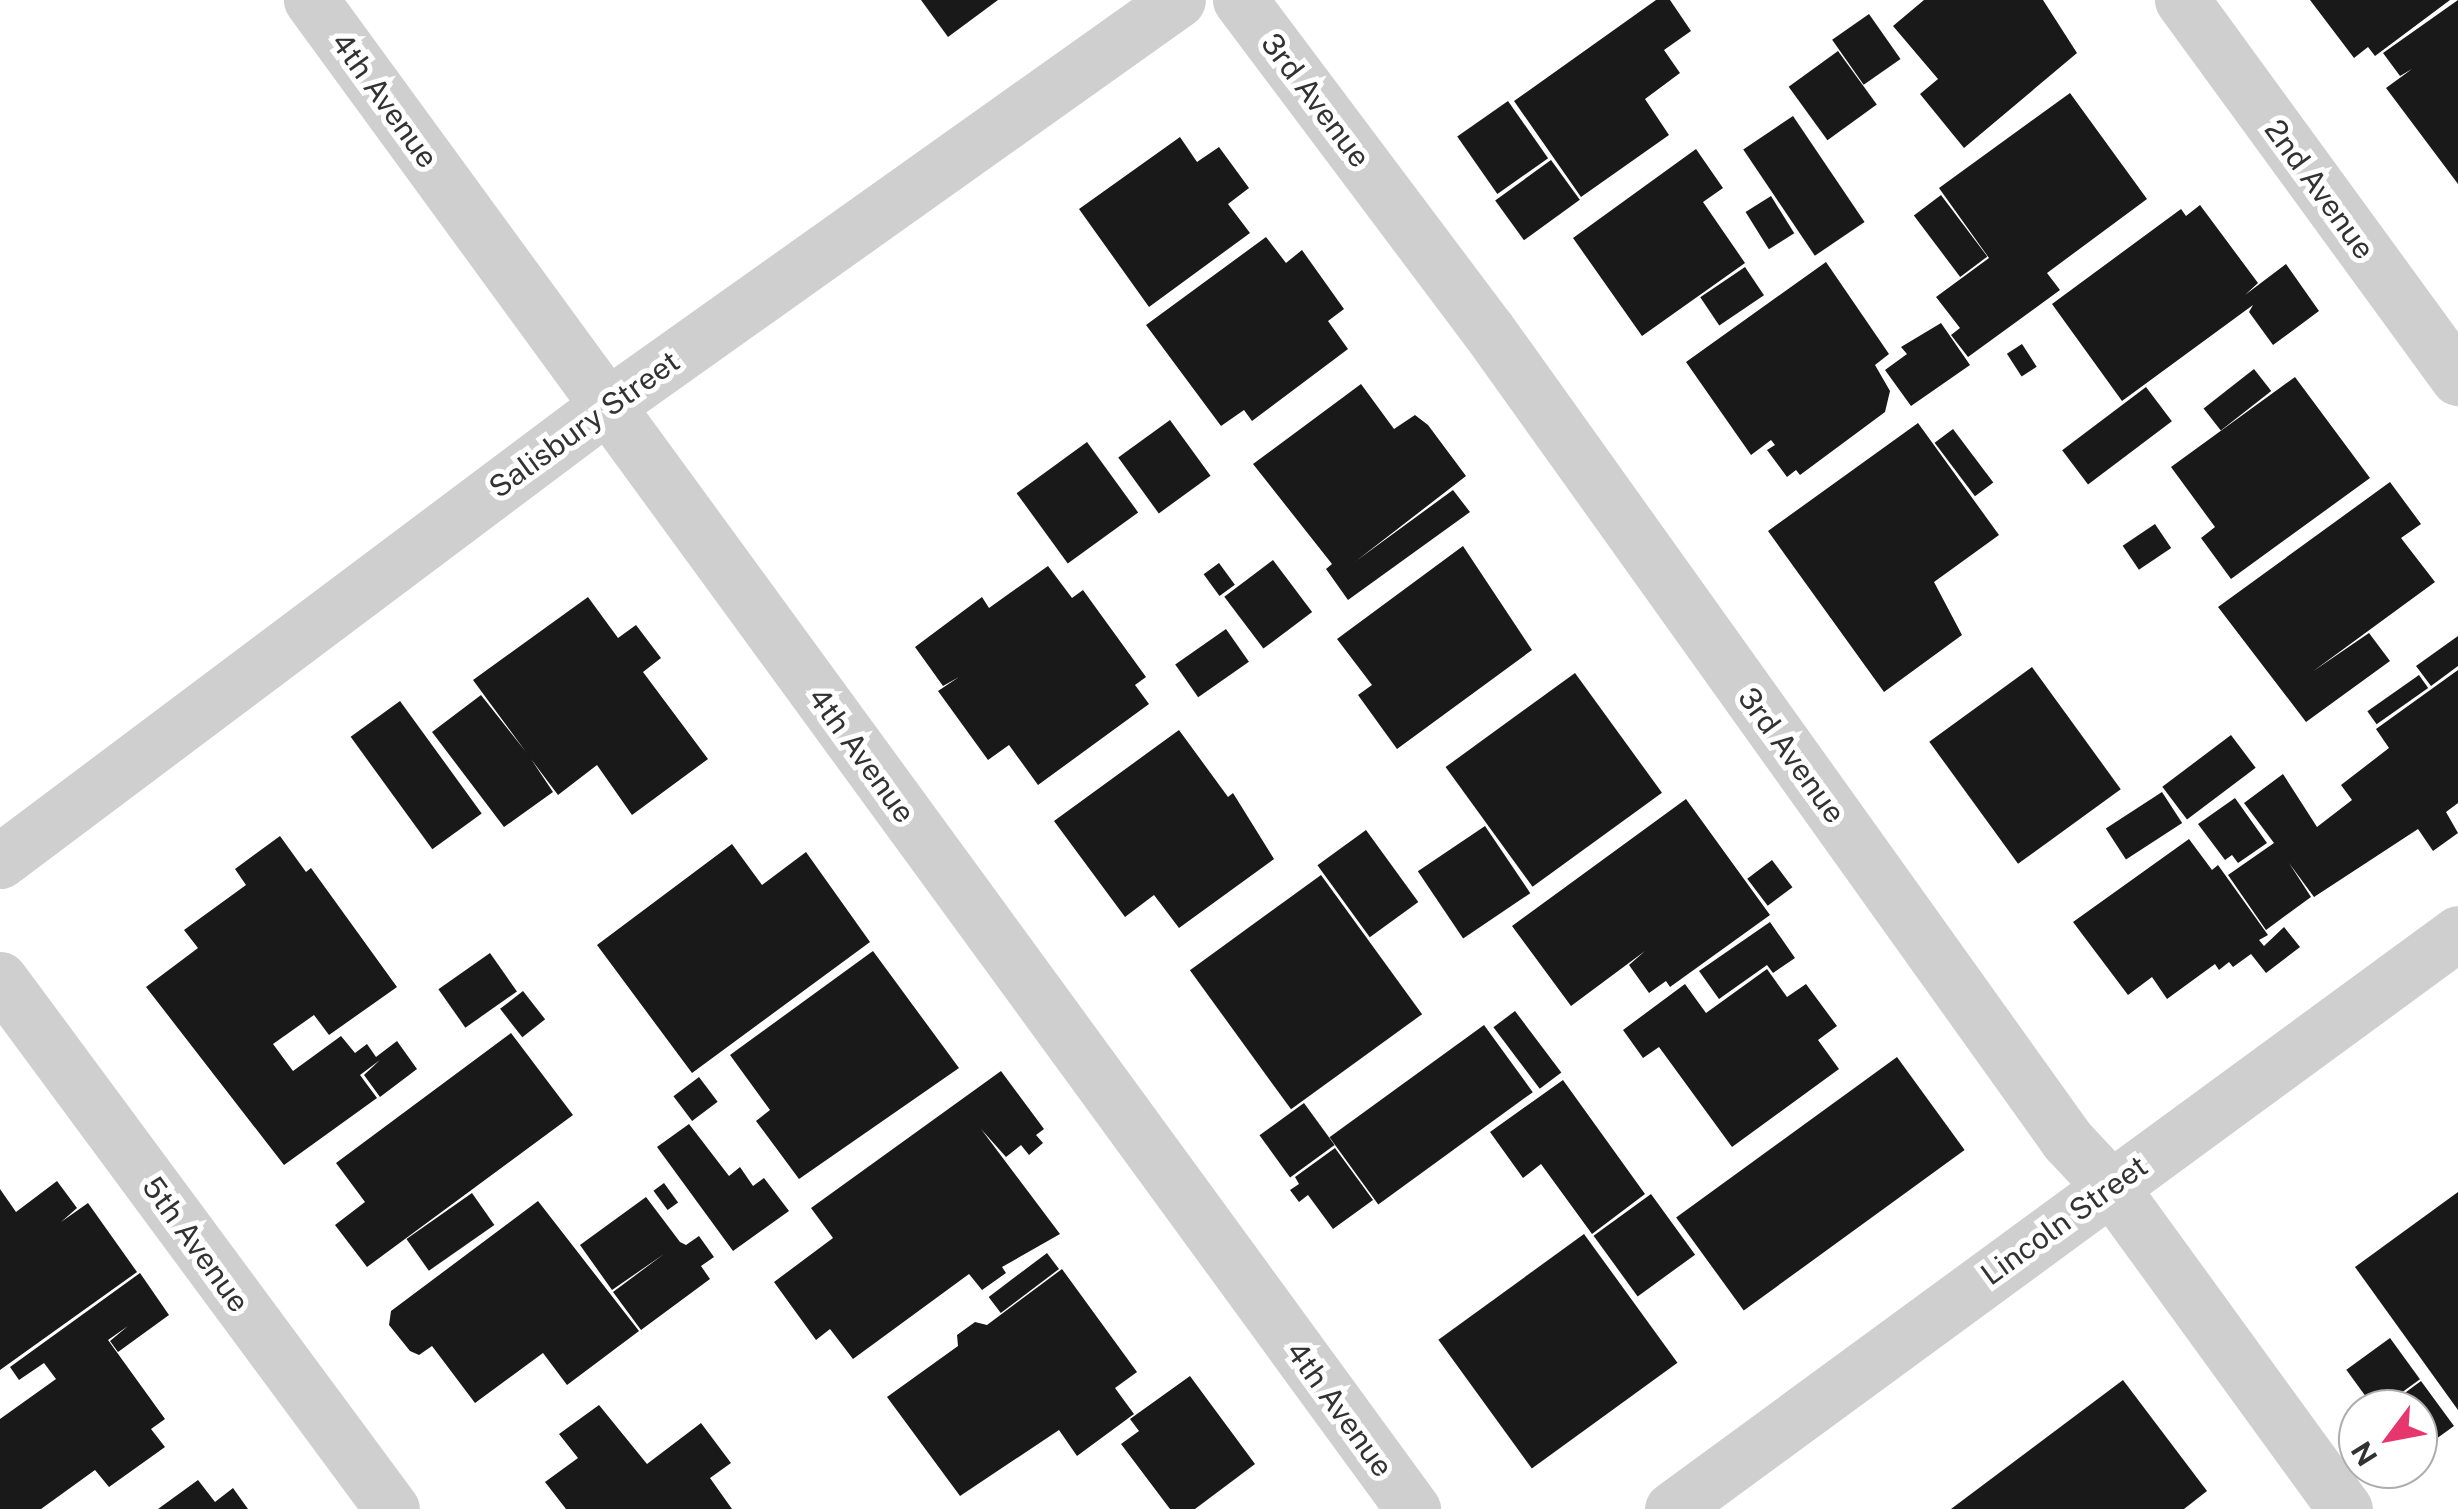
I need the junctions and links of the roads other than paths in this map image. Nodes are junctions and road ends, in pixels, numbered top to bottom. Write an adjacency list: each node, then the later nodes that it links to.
1 (311, 0): 6 (street, 4th Avenue)
2 (1178, 0): 6 (street, Salisbury Street)
3 (1240, 0): 10 (street, 3rd Avenue)
4 (2182, 0): 5 (street, 2nd Avenue)
5 (2458, 378)
6 (608, 405): 7 (street, Salisbury Street); 12 (street, 4th Avenue)
7 (0, 861)
8 (2458, 933): 10 (street, Lincoln Street)
9 (0, 979): 11 (street, 5th Avenue)
10 (2111, 1187): 13 (street, Lincoln Street); 14 (street, 3rd Avenue)
11 (392, 1509)
12 (1413, 1509)
13 (1672, 1509)
14 (2345, 1509)

